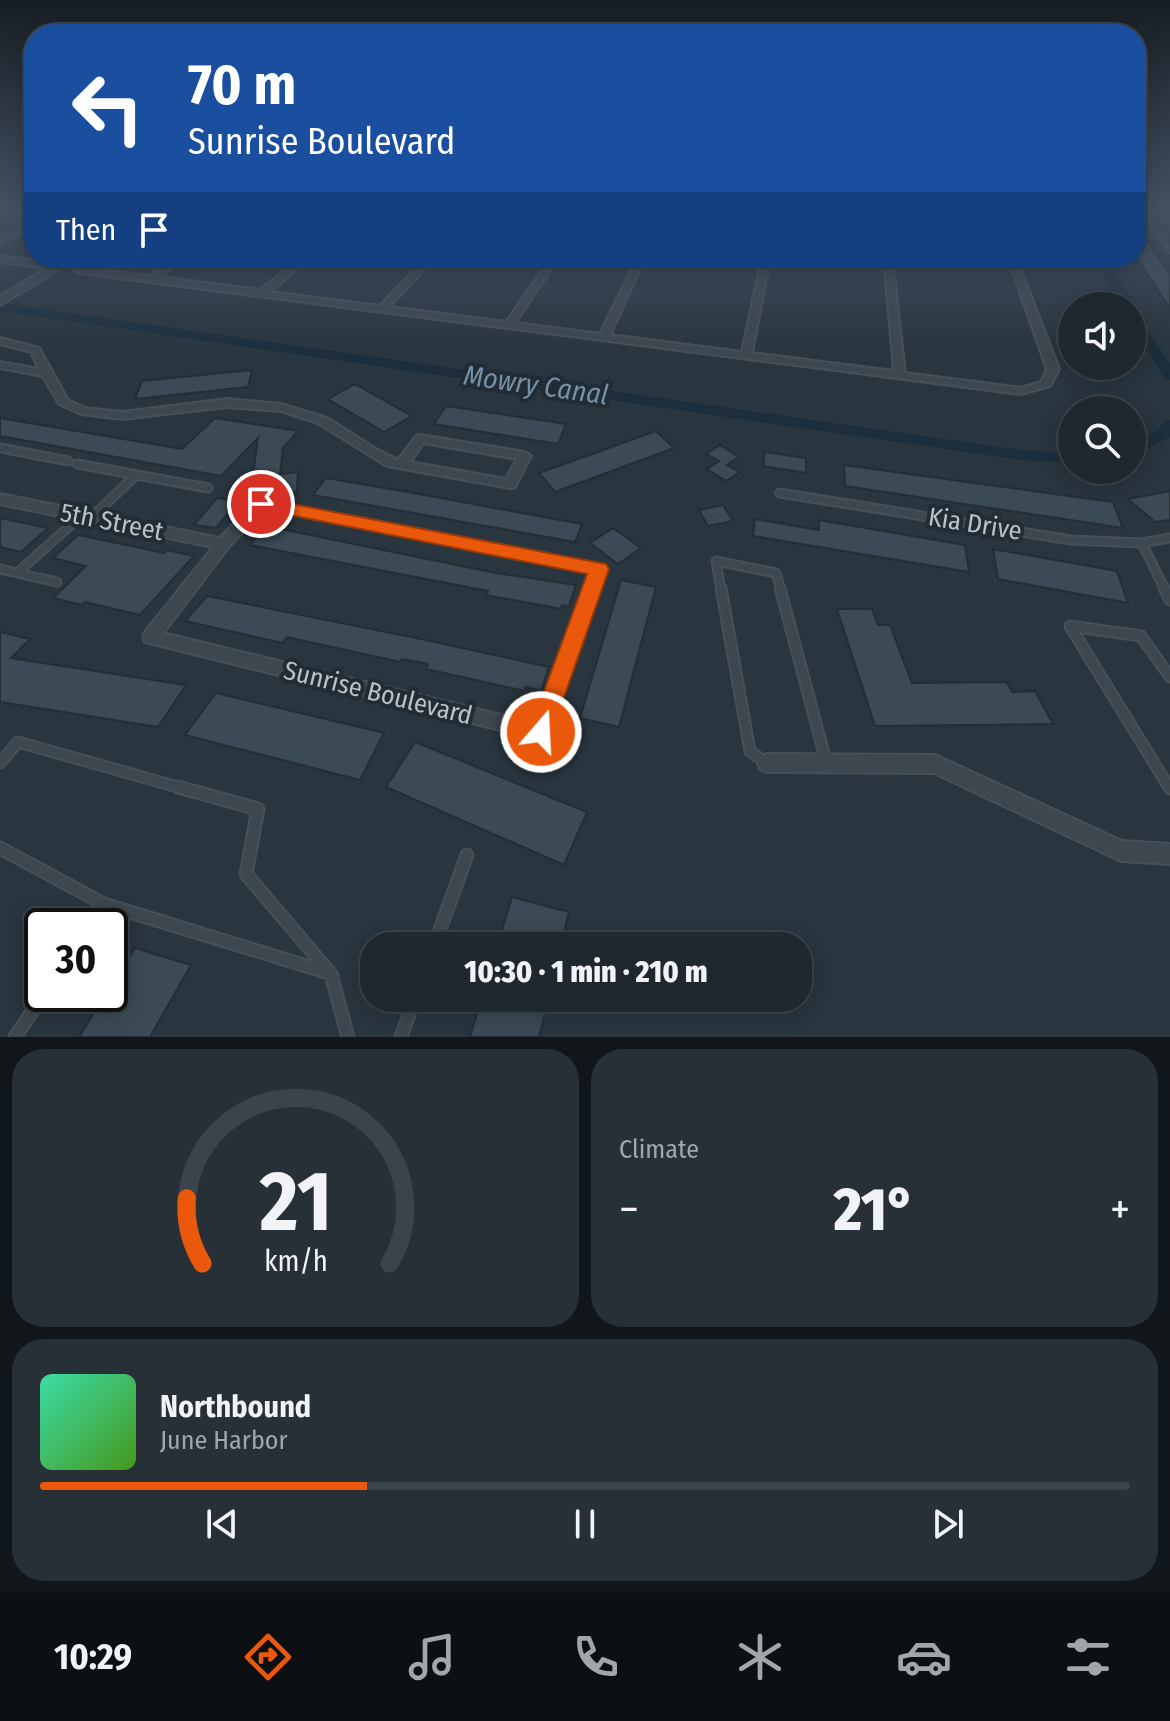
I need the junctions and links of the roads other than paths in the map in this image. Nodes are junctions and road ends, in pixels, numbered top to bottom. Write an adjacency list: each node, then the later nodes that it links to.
1 (0, 259): 2 (street)
2 (24, 262)
3 (56, 268): 15 (street)
4 (96, 268): 13 (street)
5 (167, 268): 13 (street)
6 (294, 268): 14 (street)
7 (421, 268): 16 (street)
8 (548, 268): 17 (street)
9 (636, 268): 18 (street)
10 (764, 268): 20 (street)
11 (889, 268): 23 (street)
12 (1016, 268): 23 (street)
13 (150, 279): 14 (street)
14 (263, 293): 16 (street)
15 (1, 301)
16 (382, 309): 17 (street)
17 (509, 325): 18 (street)
18 (603, 338): 20 (street)
19 (0, 344): 22 (street)
20 (746, 356): 23 (street)
21 (0, 365): 22 (street)
22 (46, 373): 27 (street)
23 (900, 377)
24 (1, 449): 25 (lane)
25 (68, 461)
26 (77, 464): 28 (lane)
27 (401, 465): 27 (street)
28 (136, 475): 29 (lane); 32 (lane)
29 (208, 488)
30 (780, 493): 34 (lane, Kia Drive)
31 (0, 499): 32 (street, 5th Street)
32 (86, 517): 35 (street, 5th Street); 37 (lane)
33 (1170, 538): 34 (lane, Kia Drive)
34 (1142, 543): 39 (lane)
35 (223, 544): 35 (street, Sunrise Boulevard)
36 (0, 569): 37 (lane)
37 (17, 573): 38 (lane)
38 (57, 582)
39 (1170, 600)
40 (1170, 677): 44 (lane)
41 (0, 763): 51 (lane)
42 (767, 763): 43 (street); 43 (lane)
43 (826, 763): 46 (street)
44 (1170, 789)
45 (0, 848): 48 (lane)
46 (1170, 854)
47 (467, 855): 50 (lane)
48 (104, 904): 49 (lane); 51 (lane)
49 (101, 908)
50 (439, 932)
51 (331, 974): 55 (lane)
52 (32, 1012): 54 (lane)
53 (410, 1012): 56 (lane)
54 (15, 1037)
55 (348, 1037)
56 (401, 1037)

